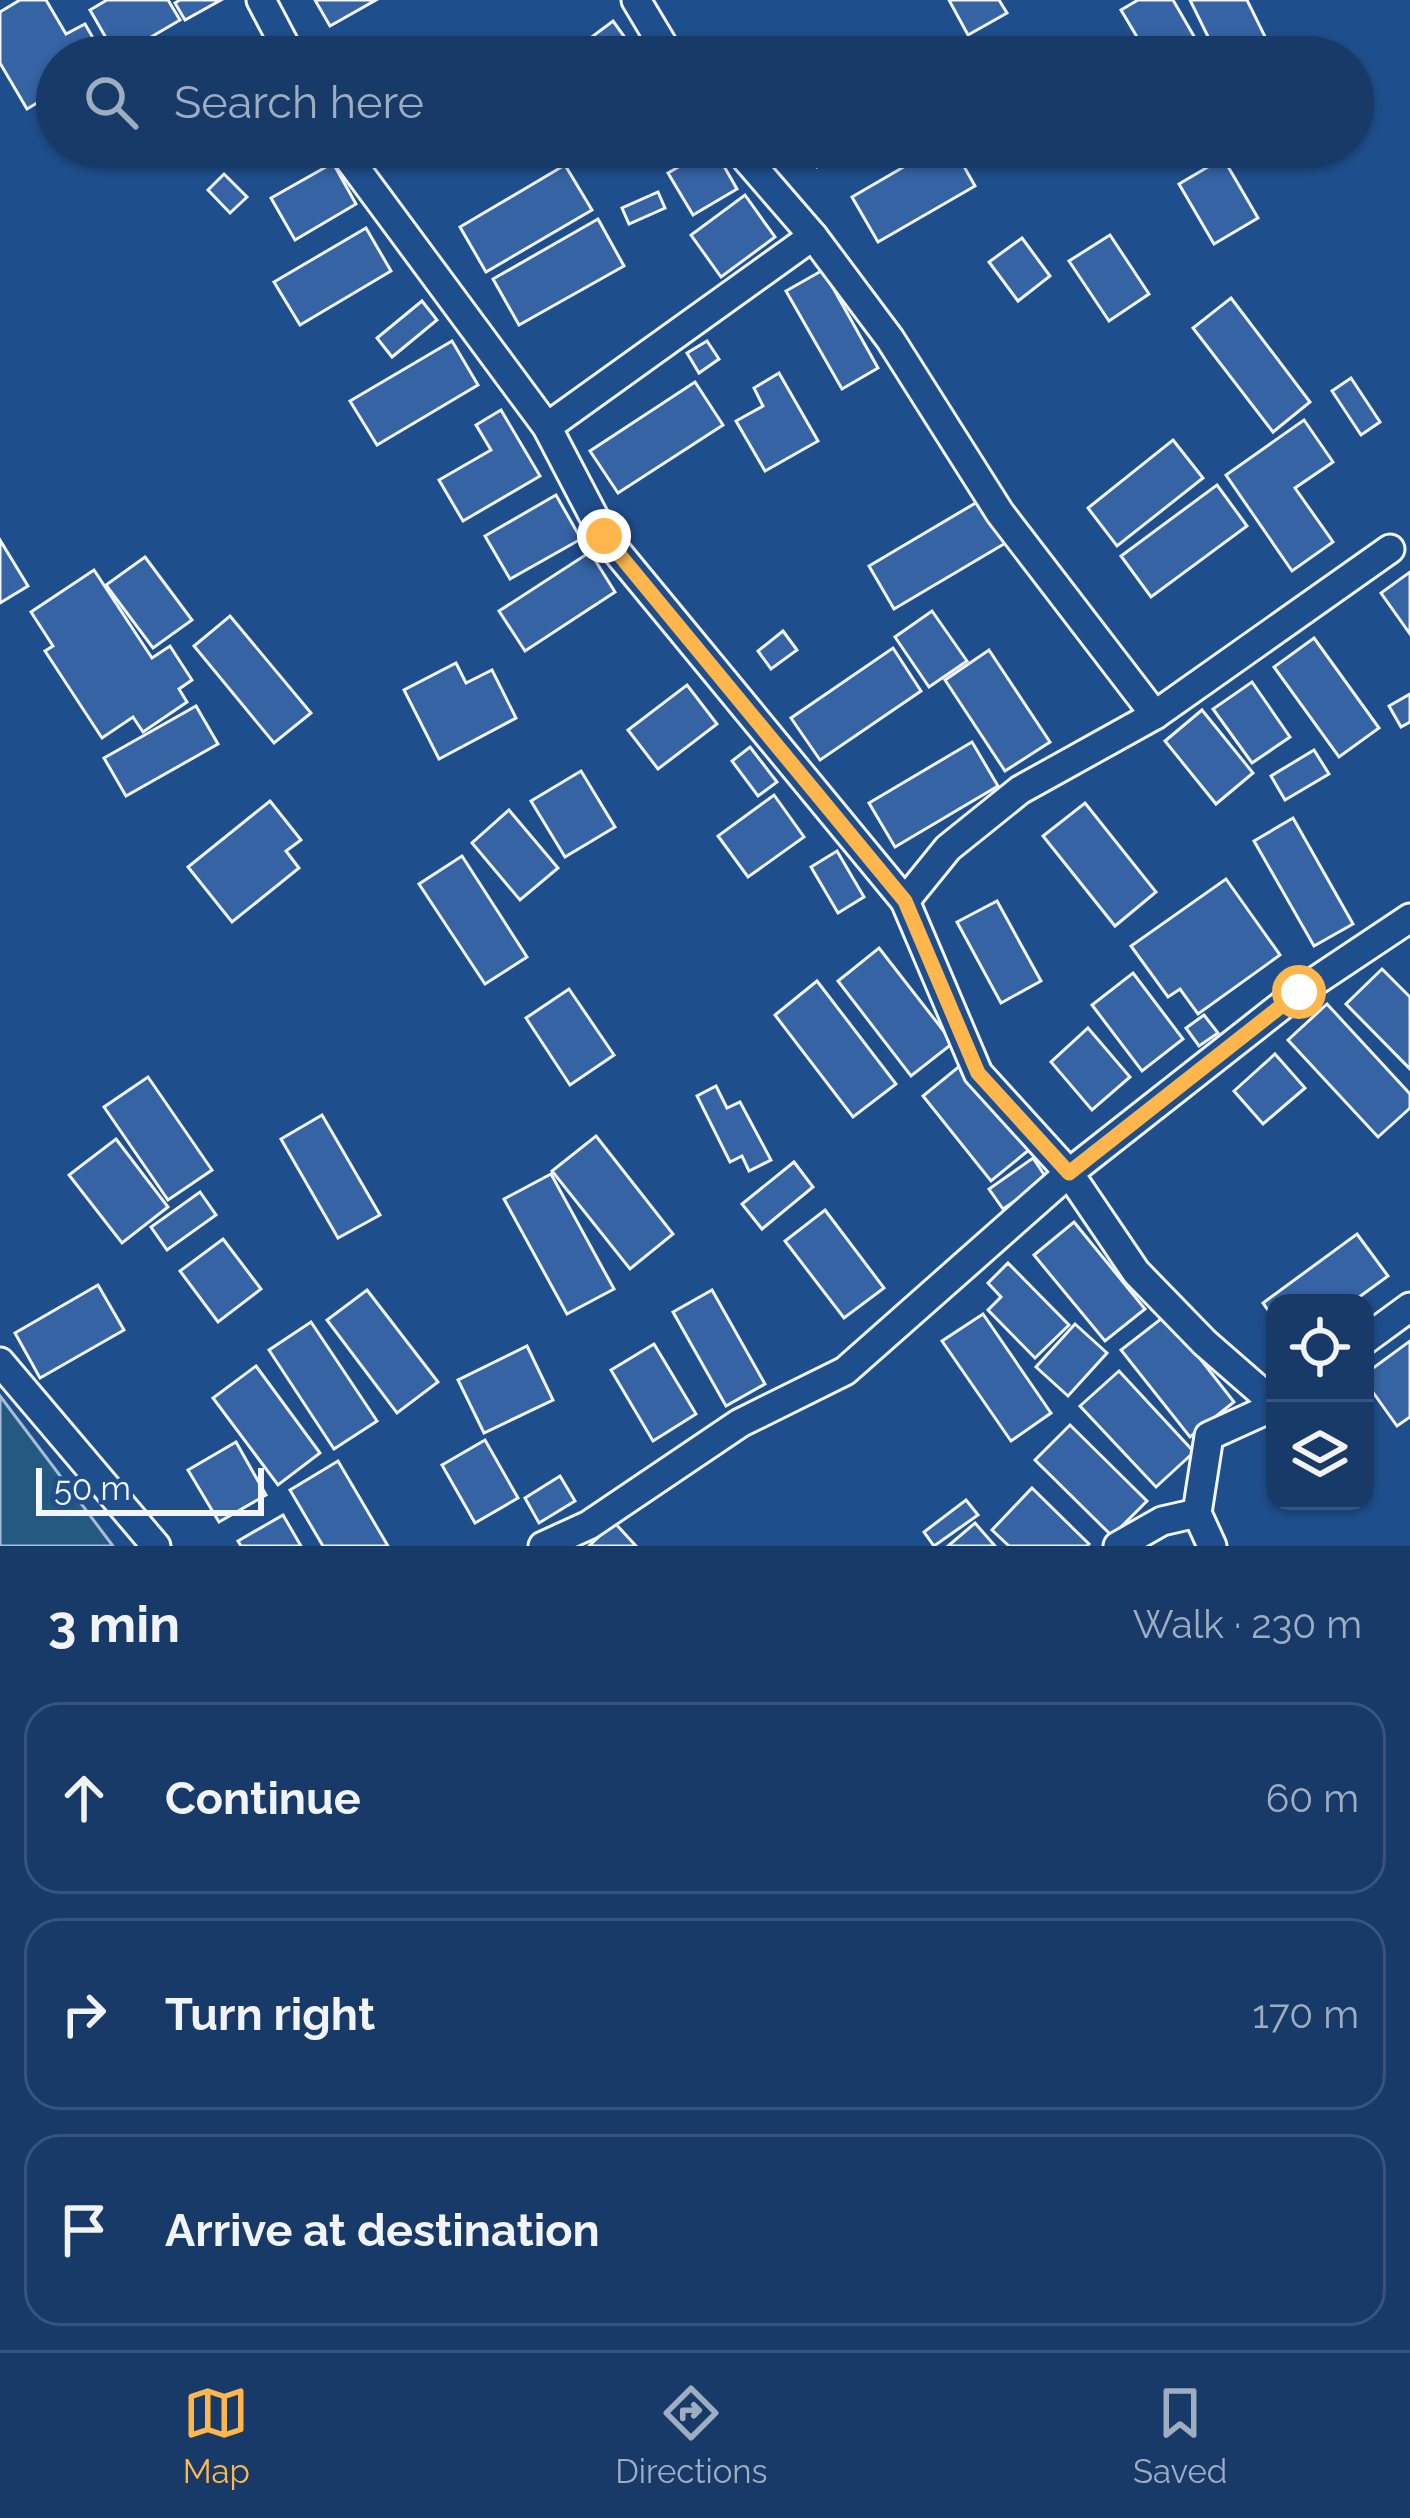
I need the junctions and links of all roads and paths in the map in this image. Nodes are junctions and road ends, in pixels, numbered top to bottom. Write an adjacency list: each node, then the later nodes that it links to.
1 (261, 0): 3 (street)
2 (636, 0): 4 (street)
3 (280, 36)
4 (657, 36)
5 (356, 168): 8 (street)
6 (754, 168): 7 (street)
7 (813, 236): 8 (street); 10 (street)
8 (547, 427): 11 (street)
9 (1390, 549): 10 (street)
10 (1155, 715): 11 (street)
11 (905, 901): 13 (street)
12 (1410, 918): 13 (street)
13 (1069, 1173): 17 (street); 21 (street)
14 (1410, 1307): 15 (street)
15 (1374, 1333)
16 (0, 1362): 20 (street)
17 (1271, 1402)
18 (1266, 1410): 19 (street)
19 (1197, 1513): 22 (street); 23 (street)
20 (156, 1546)
21 (543, 1546)
22 (1118, 1546)
23 (1213, 1546)

